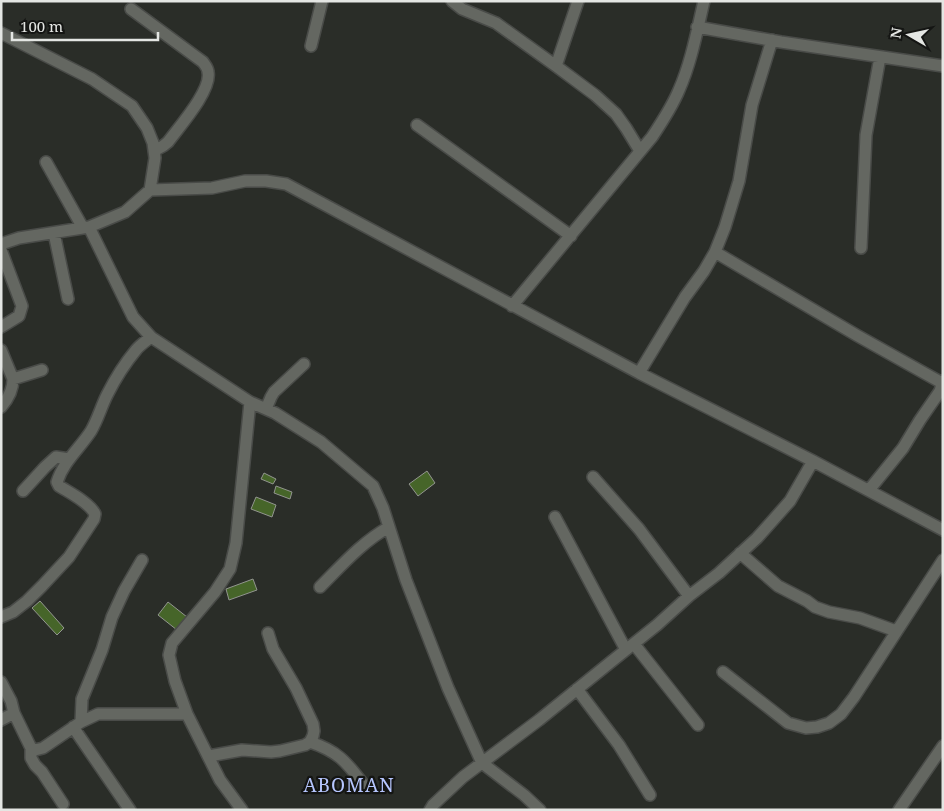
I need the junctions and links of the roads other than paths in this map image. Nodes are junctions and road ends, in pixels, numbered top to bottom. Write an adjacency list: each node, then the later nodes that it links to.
1 (322, 1): 9 (street)
2 (452, 1): 11 (street)
3 (578, 1): 11 (street)
4 (704, 1): 6 (street)
5 (131, 9): 14 (street)
6 (698, 27): 8 (street); 15 (street)
7 (1, 33): 14 (street)
8 (772, 40): 10 (street); 24 (street)
9 (311, 46)
10 (880, 57): 12 (street); 22 (street)
11 (556, 66): 15 (street)
12 (943, 66)
13 (417, 125): 20 (street)
14 (154, 151): 17 (street)
15 (640, 151): 20 (street)
16 (46, 162): 18 (street)
17 (150, 190): 18 (street); 26 (street)
18 (86, 228): 19 (street); 28 (street)
19 (54, 233): 21 (street); 25 (street)
20 (571, 236): 26 (street)
21 (1, 244)
22 (861, 248)
23 (1, 250): 27 (street)
24 (715, 252): 32 (street); 34 (street)
25 (68, 299)
26 (512, 306): 32 (street)
27 (1, 327)
28 (151, 337): 35 (street); 38 (street)
29 (1, 350): 33 (street)
30 (304, 364): 37 (street)
31 (42, 370): 33 (street)
32 (639, 373): 39 (street)
33 (13, 379): 36 (street)
34 (942, 382): 41 (street)
35 (250, 402): 37 (street); 59 (street)
36 (1, 407)
37 (266, 409): 44 (street)
38 (69, 458): 42 (street); 51 (street)
39 (813, 461): 41 (street); 46 (street)
40 (593, 477): 50 (street)
41 (869, 490): 45 (street)
42 (22, 491)
43 (555, 517): 54 (street)
44 (390, 528): 49 (street); 67 (street)
45 (943, 530)
46 (740, 553): 50 (street); 53 (street)
47 (142, 560): 61 (street)
48 (943, 560): 53 (street)
49 (320, 587)
50 (689, 596): 54 (street)
51 (1, 617)
52 (268, 632): 63 (street)
53 (896, 632): 55 (street)
54 (630, 647): 57 (street); 62 (street)
55 (723, 672)
56 (1, 682): 58 (street)
57 (578, 689): 67 (street); 69 (street)
58 (14, 713): 60 (street); 65 (street)
59 (187, 714): 61 (street); 66 (street)
60 (1, 720)
61 (77, 724): 65 (street); 71 (street)
62 (698, 725)
63 (310, 742): 66 (street); 68 (street)
64 (943, 746): 75 (street)
65 (32, 748): 70 (street)
66 (209, 756): 72 (street)
67 (482, 763): 73 (street); 74 (street)
68 (363, 784)
69 (650, 795)
70 (63, 804)
71 (130, 810)
72 (242, 810)
73 (430, 810)
74 (540, 810)
75 (899, 810)

